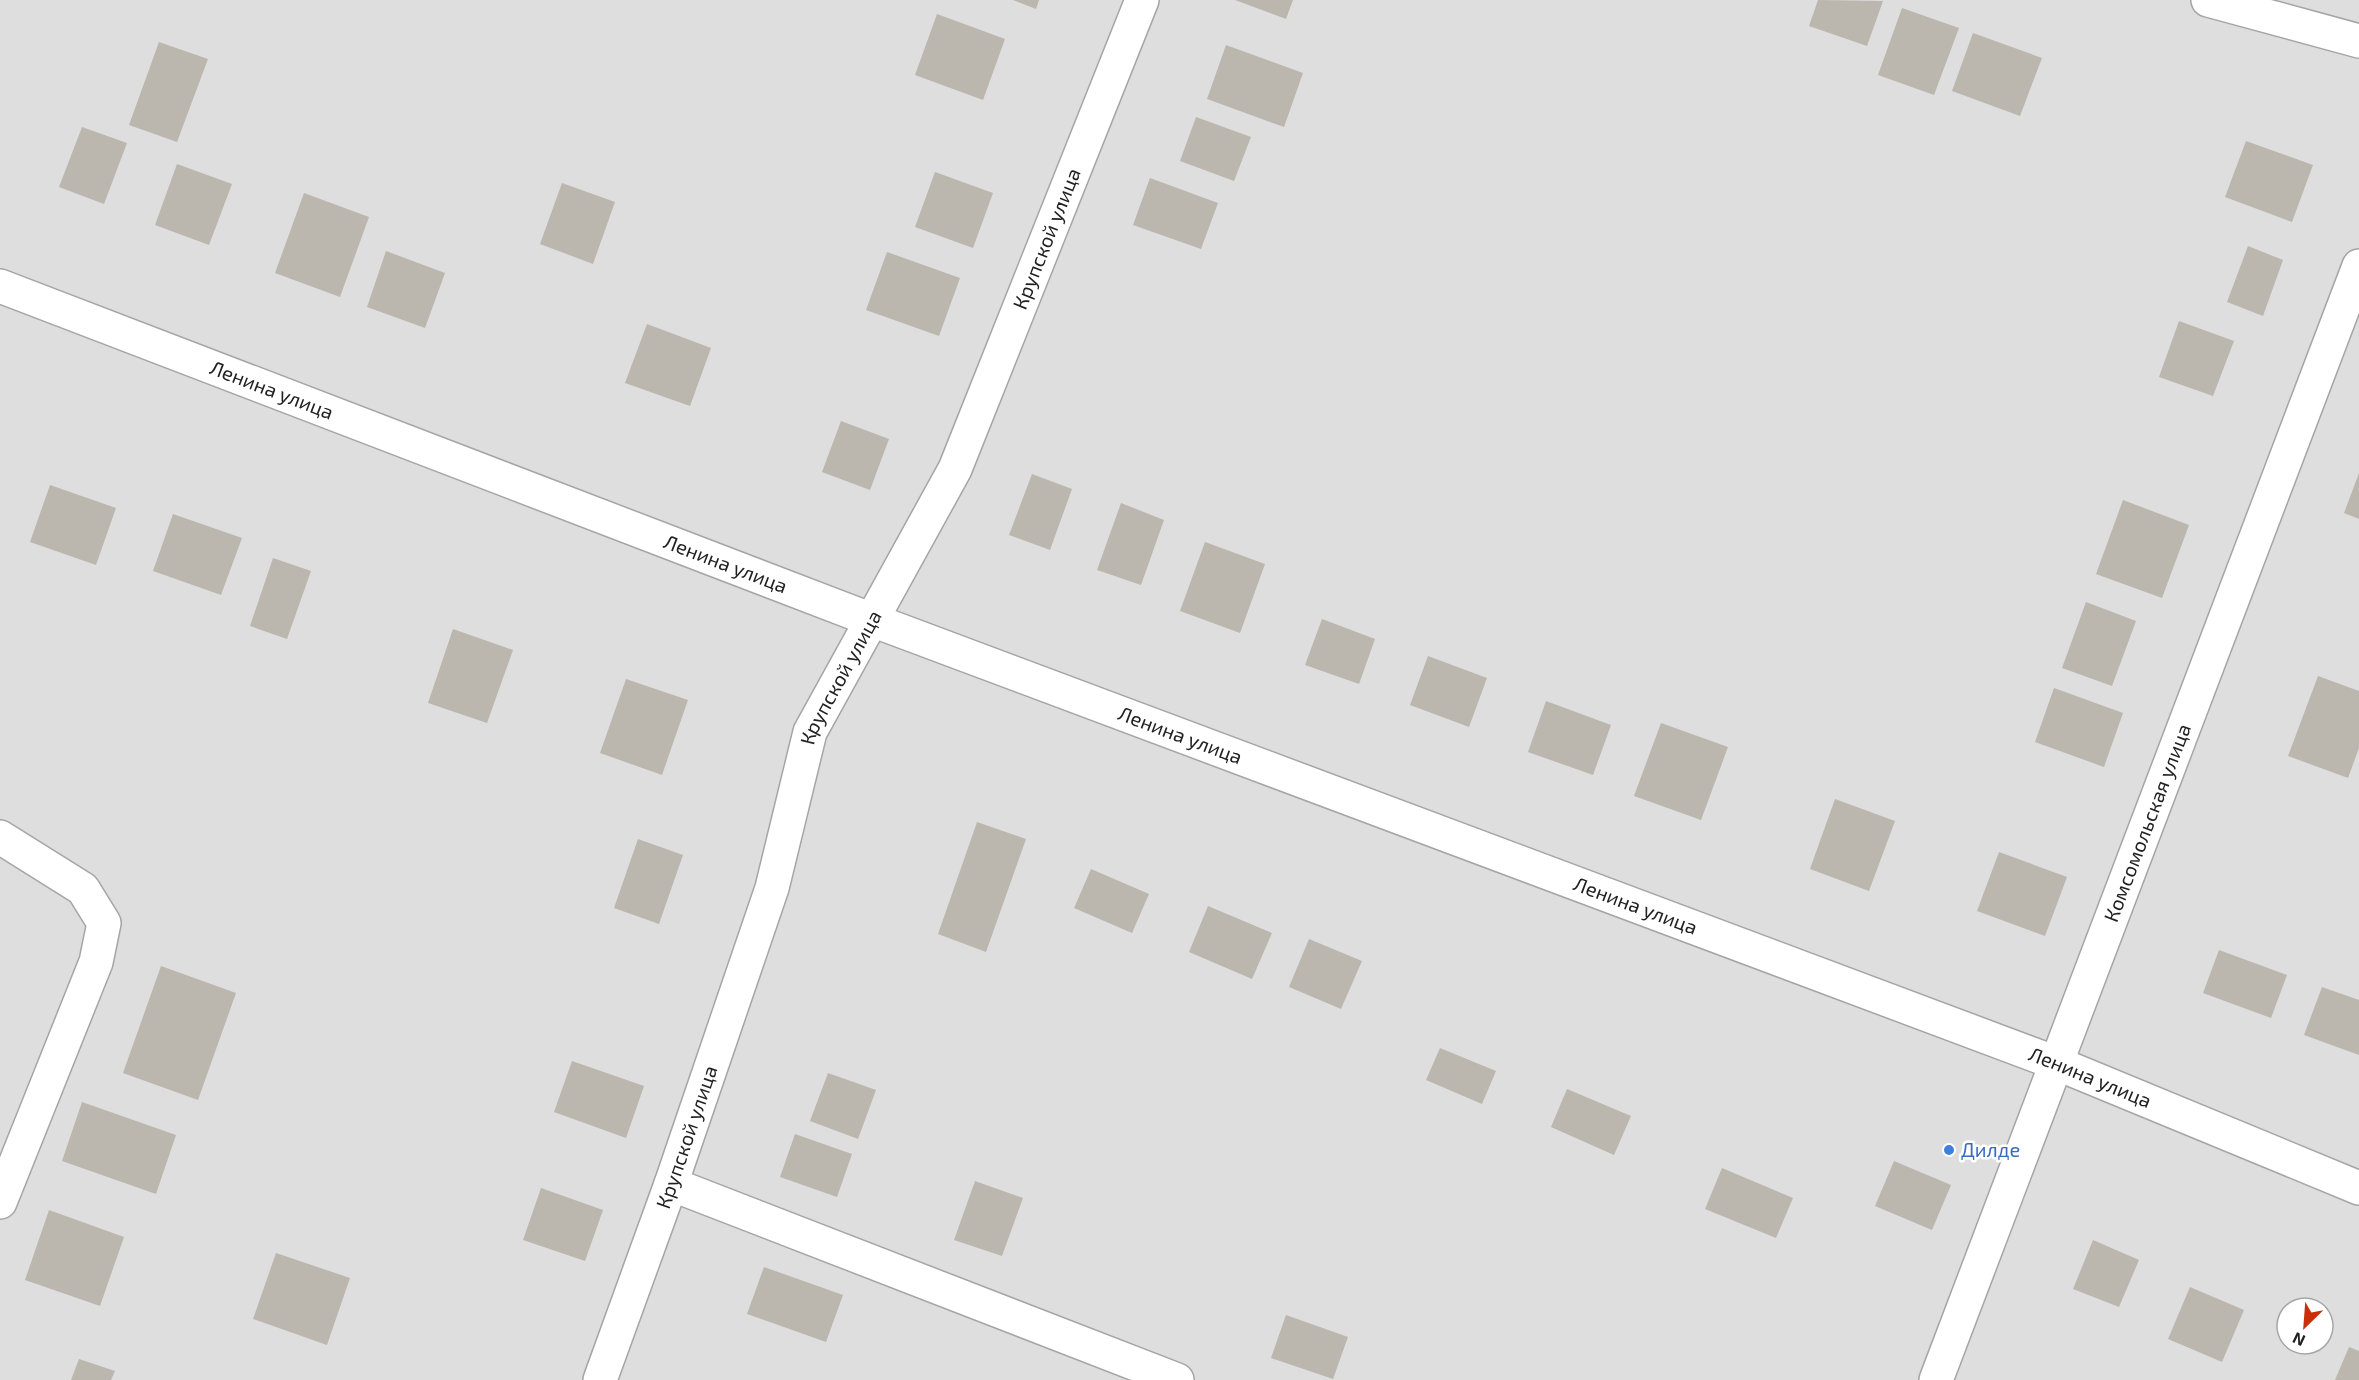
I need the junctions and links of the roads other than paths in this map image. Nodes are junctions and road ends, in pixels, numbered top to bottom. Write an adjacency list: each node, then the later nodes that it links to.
1 (1142, 0): 6 (street, Крупской улица)
2 (2208, 0): 3 (street)
3 (2359, 41)
4 (2359, 266): 8 (street, Комсомольская улица)
5 (0, 286): 6 (street, Ленина улица)
6 (872, 620): 8 (street, Ленина улица); 9 (street, Крупской улица)
7 (0, 837): 11 (street)
8 (2056, 1063): 10 (street, Ленина улица); 14 (street, Комсомольская улица)
9 (671, 1184): 12 (street, Крупской улица); 13 (street)
10 (2359, 1188)
11 (0, 1202)
12 (600, 1380)
13 (1177, 1380)
14 (1936, 1380)

